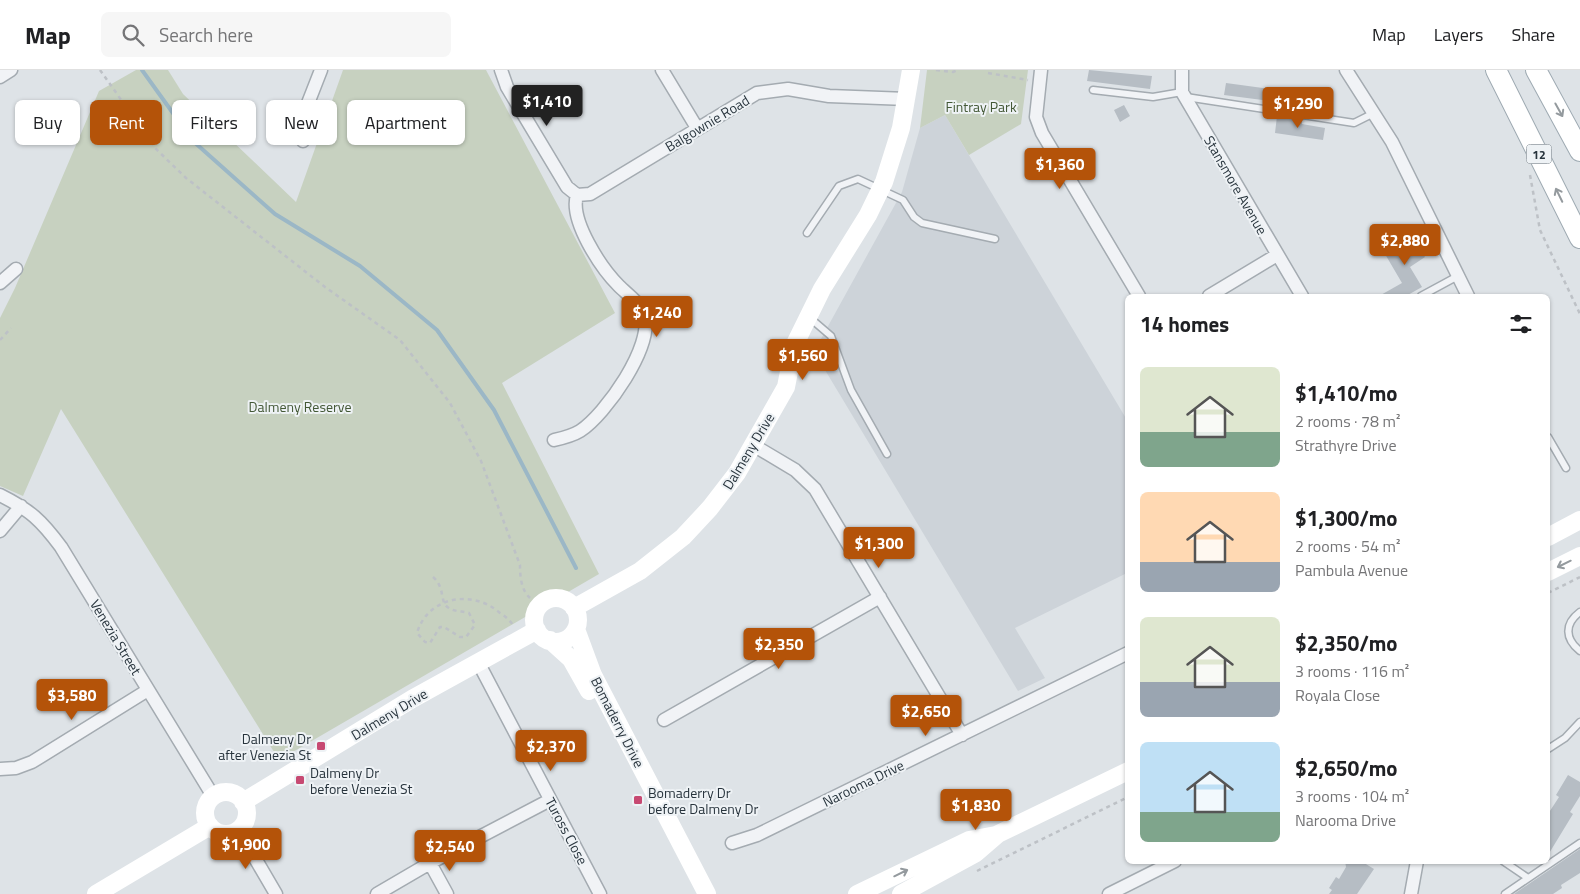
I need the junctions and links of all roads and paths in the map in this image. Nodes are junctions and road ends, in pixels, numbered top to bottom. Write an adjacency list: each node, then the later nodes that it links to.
1 (11, 70): 16 (street)
2 (100, 70): 59 (path)
3 (321, 70): 20 (street)
4 (501, 70): 26 (street)
5 (662, 70): 22 (street)
6 (910, 70): 19 (street, Dalmeny Drive)
7 (936, 70): 8 (path)
8 (958, 70)
9 (1182, 70): 18 (street)
10 (1346, 70): 21 (street)
11 (1496, 70): 29 (main road, 12, one-way to 11)
12 (1536, 70): 23 (main road, one-way to 23)
13 (988, 72): 14 (path)
14 (993, 72): 15 (path)
15 (1041, 76): 34 (street)
16 (0, 77)
17 (1093, 90): 18 (lane)
18 (1184, 95): 21 (lane); 30 (street, Stansmore Avenue)
19 (907, 99): 22 (street, Balgownie Road); 25 (street, Dalmeny Drive)
20 (309, 100)
21 (1374, 112): 32 (street)
22 (697, 128): 26 (street, Balgownie Road)
23 (1580, 151)
24 (1529, 172): 39 (path)
25 (881, 189): 27 (lane); 28 (lane); 40 (street, Dalmeny Drive)
26 (577, 195): 43 (street)
27 (807, 233)
28 (995, 238)
29 (1580, 238)
30 (1277, 255): 35 (street); 36 (street, Stansmore Avenue)
31 (16, 268): 33 (street)
32 (1458, 276): 37 (lane); 38 (street)
33 (0, 283)
34 (1138, 294)
35 (1212, 294)
36 (1301, 294)
37 (1424, 294)
38 (1467, 294)
39 (1580, 314)
40 (809, 317): 45 (street, Dalmeny Drive); 46 (lane)
41 (12, 328): 42 (path)
42 (0, 340)
43 (554, 440)
44 (1550, 440): 47 (lane)
45 (753, 445): 58 (street); 61 (street, Dalmeny Drive)
46 (887, 454)
47 (1566, 468)
48 (0, 495): 49 (street, Venezia Street)
49 (21, 506): 51 (street); 69 (street, Venezia Street)
50 (1580, 520): 52 (street)
51 (0, 531)
52 (1550, 536)
53 (1580, 556): 54 (street, one-way to 54)
54 (1550, 571)
55 (433, 577): 60 (path)
56 (1580, 578): 57 (path)
57 (1550, 592)
58 (880, 597): 70 (street); 72 (street)
59 (530, 598)
60 (443, 603): 60 (path); 65 (path)
61 (574, 608): 63 (street); 64 (street)
62 (1580, 612): 66 (lane)
63 (576, 629): 64 (street); 100 (street, Bomaderry Drive)
64 (543, 635): 65 (street, Dalmeny Drive); 99 (street, Bomaderry Drive)
65 (519, 640): 68 (street, Dalmeny Drive)
66 (1580, 650)
67 (1125, 654): 72 (street, Narooma Drive)
68 (478, 662): 78 (street, Tuross Close); 79 (street, Dalmeny Drive)
69 (148, 690): 74 (street); 76 (street, Venezia Street)
70 (664, 720)
71 (1580, 722): 73 (lane)
72 (962, 735): 83 (street, Narooma Drive)
73 (1550, 748)
74 (0, 769)
75 (1125, 771): 82 (street)
76 (213, 796): 79 (street); 80 (street)
77 (1125, 798): 91 (path)
78 (550, 800): 85 (street); 98 (street, Tuross Close)
79 (243, 802): 81 (street)
80 (210, 826): 81 (street); 94 (street)
81 (237, 831): 95 (street)
82 (998, 834): 101 (street, one-way to 82); 102 (street)
83 (732, 843)
84 (1580, 843): 86 (lane)
85 (430, 863): 96 (street); 97 (street)
86 (1550, 863)
87 (1169, 864): 93 (street)
88 (1415, 864): 103 (street)
89 (1507, 864): 92 (lane)
90 (1549, 864): 92 (lane)
91 (975, 872)
92 (1528, 878): 104 (lane)
93 (1117, 892)
94 (96, 894)
95 (276, 894)
96 (377, 894)
97 (447, 894)
98 (600, 894)
99 (693, 894)
100 (707, 894)
101 (857, 894)
102 (902, 894)
103 (1410, 894)
104 (1505, 894)

